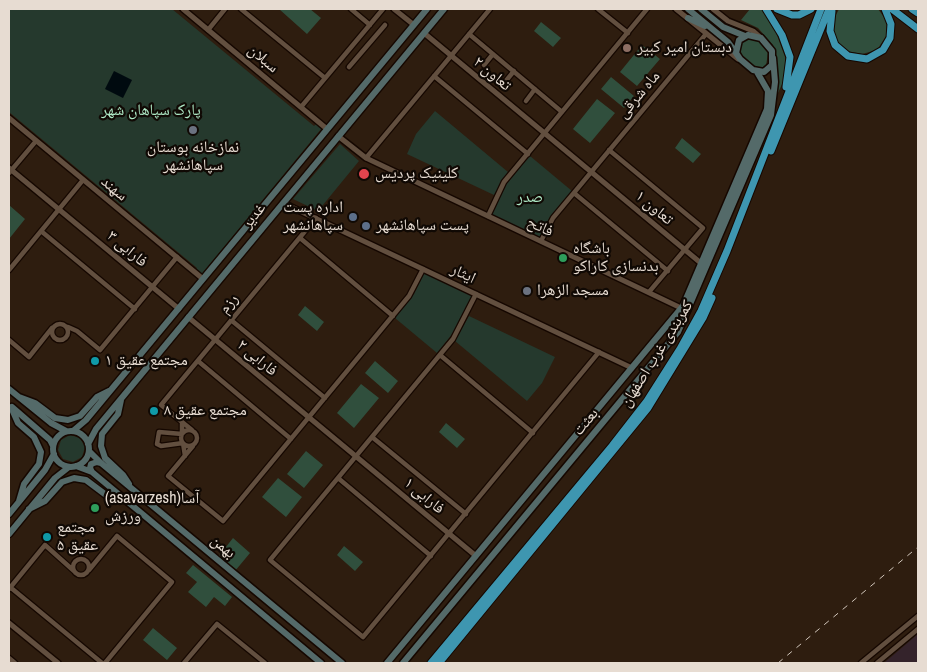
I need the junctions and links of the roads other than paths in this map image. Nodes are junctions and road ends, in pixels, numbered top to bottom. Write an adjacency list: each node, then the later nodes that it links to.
1 (182, 9): 30 (street, سبلان)
2 (225, 9): 30 (street)
3 (241, 9): 49 (street)
4 (351, 9): 26 (street)
5 (383, 9): 26 (street)
6 (394, 9): 28 (street)
7 (427, 9): 28 (main road, غدیر)
8 (444, 9): 32 (main road, غدیر)
9 (490, 9): 34 (street)
10 (598, 9): 33 (street)
11 (648, 9): 33 (street)
12 (676, 9): 25 (street)
13 (688, 9): 31 (main road)
14 (701, 9): 35 (main road)
15 (713, 9): 36 (street)
16 (766, 9): 56 (highway)
17 (777, 9): 18 (highway)
18 (811, 9)
19 (821, 9): 56 (highway, کمربندی غرب اصفهان)
20 (831, 9): 21 (highway); 179 (highway, کمربندی غرب اصفهان)
21 (885, 9)
22 (892, 9): 29 (highway)
23 (912, 9): 24 (highway)
24 (918, 14)
25 (688, 18): 31 (main road)
26 (370, 25): 37 (street)
27 (385, 25): 38 (street)
28 (414, 25): 57 (main road, غدیر)
29 (918, 29)
30 (208, 30): 53 (street, سبلان)
31 (709, 31): 39 (main road); 44 (street); 61 (street, ماه شرقی)
32 (424, 33): 41 (street, تعاون ۲); 59 (main road, غدیر)
33 (628, 33): 54 (street)
34 (469, 34): 40 (street); 41 (street)
35 (745, 36): 36 (main road); 39 (main road)
36 (761, 38): 42 (main road)
37 (358, 40): 38 (street); 49 (street)
38 (366, 47): 45 (street)
39 (736, 53): 44 (main road)
40 (493, 54): 43 (street); 46 (street)
41 (451, 56): 48 (street); 58 (street, تعاون ۲)
42 (773, 58): 47 (main road); 139 (main road, بعثت)
43 (484, 65)
44 (747, 66): 47 (main road)
45 (349, 67)
46 (514, 72): 50 (street); 51 (street)
47 (757, 72): 80 (main road, بعثت)
48 (434, 76): 62 (street); 63 (street)
49 (325, 78): 53 (street)
50 (505, 82)
51 (536, 89): 52 (street); 54 (street)
52 (526, 101)
53 (301, 107): 57 (street, سبلان)
54 (562, 112): 58 (street)
55 (9, 118): 60 (street, سهند)
56 (777, 122): 178 (highway, کمربندی غرب اصفهان)
57 (327, 129): 74 (main road, غدیر)
58 (544, 133): 62 (street); 65 (street, تعاون ۲)
59 (338, 136): 63 (street, فاتح); 68 (main road, غدیر)
60 (36, 141): 64 (street); 66 (street, سهند)
61 (609, 150): 65 (street, ماه شرقی); 77 (street)
62 (528, 154): 70 (street)
63 (366, 158): 70 (street, فاتح)
64 (10, 170): 69 (street, فارابی ۳)
65 (591, 172): 67 (street, ماه شرقی); 77 (street, تعاون ۱)
66 (83, 180): 69 (street); 79 (street, سهند)
67 (574, 193): 75 (street, ماه شرقی); 84 (street)
68 (283, 203): 71 (street, ایثار); 76 (main road, غدیر)
69 (59, 209): 72 (street); 86 (street, فارابی ۳)
70 (488, 216): 75 (street, فاتح)
71 (316, 218): 73 (street, رزم); 82 (street, ایثار)
72 (41, 231): 83 (street); 89 (street)
73 (300, 238): 92 (street); 94 (street, رزم)
74 (234, 241): 76 (main road); 78 (main road, غدیر)
75 (541, 241): 87 (street, فاتح)
76 (244, 250): 81 (main road, غدیر)
77 (684, 250): 80 (street, تعاون ۱); 84 (street)
78 (221, 257): 81 (main road); 85 (main road, غدیر)
79 (177, 258): 85 (street, سهند); 86 (street)
80 (702, 264): 91 (main road, بعثت)
81 (231, 266): 93 (main road, غدیر)
82 (423, 269): 88 (street, ایثار); 92 (street)
83 (9, 270)
84 (668, 271): 87 (street)
85 (203, 279): 90 (main road, غدیر)
86 (152, 287): 89 (street); 90 (street, فارابی ۳)
87 (649, 292): 91 (street, فاتح)
88 (476, 294): 103 (street, ایثار); 104 (street)
89 (135, 308): 97 (street)
90 (179, 308): 108 (main road, غدیر)
91 (682, 308): 106 (main road, بعثت)
92 (393, 316): 111 (street)
93 (188, 317): 102 (street, فارابی ۲); 110 (main road, غدیر)
94 (231, 320): 102 (street, رزم); 111 (street)
95 (68, 327): 96 (street); 97 (street); 100 (street)
96 (52, 328): 98 (street); 99 (street)
97 (77, 331): 100 (street)
98 (44, 338): 99 (street); 101 (street)
99 (57, 338): 100 (street)
100 (65, 338)
101 (9, 340)
102 (216, 340): 105 (street, رزم); 113 (street, فارابی ۲)
103 (600, 352): 106 (street, ایثار); 121 (street)
104 (440, 355): 121 (street); 123 (street)
105 (198, 361): 115 (street, رزم); 124 (street)
106 (632, 368): 138 (main road, بعثت)
107 (9, 388): 109 (main road)
108 (112, 389): 109 (main road); 114 (main road, غدیر)
109 (19, 397): 116 (main road)
110 (122, 397): 117 (main road, غدیر); 137 (main road)
111 (325, 398): 113 (street)
112 (10, 406): 120 (main road); 141 (main road)
113 (309, 417): 124 (street); 130 (street, فارابی ۲)
114 (86, 420): 117 (main road); 119 (main road, غدیر)
115 (182, 422): 118 (street); 122 (street)
116 (51, 423): 119 (main road); 120 (main road)
117 (96, 429): 127 (main road, غدیر)
118 (192, 430): 122 (street); 126 (street)
119 (70, 431): 127 (main road); 128 (main road)
120 (43, 433): 128 (main road)
121 (533, 433): 146 (street)
122 (182, 434): 125 (street); 125 (street)
123 (372, 437): 130 (street); 146 (street)
124 (291, 438): 129 (street)
125 (182, 443): 126 (street); 129 (street)
126 (193, 446): 129 (street)
127 (89, 447): 131 (main road, بهمن); 132 (main road)
128 (54, 450): 132 (main road); 133 (main road)
129 (185, 456)
130 (356, 456): 136 (street); 148 (street, فارابی ۱)
131 (101, 463): 134 (main road); 137 (main road, بهمن)
132 (73, 466): 134 (main road, بهمن); 135 (main road)
133 (45, 470): 135 (main road); 141 (main road)
134 (92, 472): 140 (main road, بهمن)
135 (55, 478): 143 (main road)
136 (338, 478): 150 (street); 150 (street)
137 (132, 489): 149 (main road, بهمن)
138 (531, 489): 139 (main road); 142 (main road, بعثت)
139 (542, 497): 144 (main road, بعثت)
140 (124, 500): 143 (main road); 156 (main road, بهمن)
141 (19, 501): 145 (main road)
142 (519, 504): 144 (main road); 151 (main road, بعثت)
143 (29, 509): 147 (main road)
144 (529, 512): 177 (main road, بعثت)
145 (9, 514)
146 (466, 514): 148 (street)
147 (9, 534)
148 (450, 534): 150 (street); 151 (street, فارابی ۱)
149 (213, 556): 156 (main road); 159 (main road, بهمن)
150 (431, 556)
151 (476, 556): 176 (main road, بعثت)
152 (85, 560): 153 (street); 154 (street); 157 (street)
153 (98, 560): 157 (street); 171 (street)
154 (76, 561): 155 (street); 158 (street)
155 (65, 562): 158 (street); 161 (street)
156 (205, 567): 160 (main road, بهمن)
157 (89, 570): 158 (street)
158 (74, 572)
159 (232, 573): 160 (main road); 175 (main road, بهمن)
160 (223, 582): 174 (main road, بهمن)
161 (9, 588): 171 (street)
162 (918, 616): 165 (street)
163 (9, 623): 170 (street)
164 (918, 629): 166 (street)
165 (893, 637): 166 (street); 168 (street)
166 (900, 644): 181 (street)
167 (9, 658): 169 (street)
168 (867, 661): 180 (street)
169 (15, 663)
170 (58, 663)
171 (103, 663)
172 (184, 663): 173 (street)
173 (265, 663)
174 (321, 663)
175 (342, 663)
176 (386, 663)
177 (404, 663)
178 (431, 663)
179 (439, 663)
180 (861, 663)
181 (877, 663)

